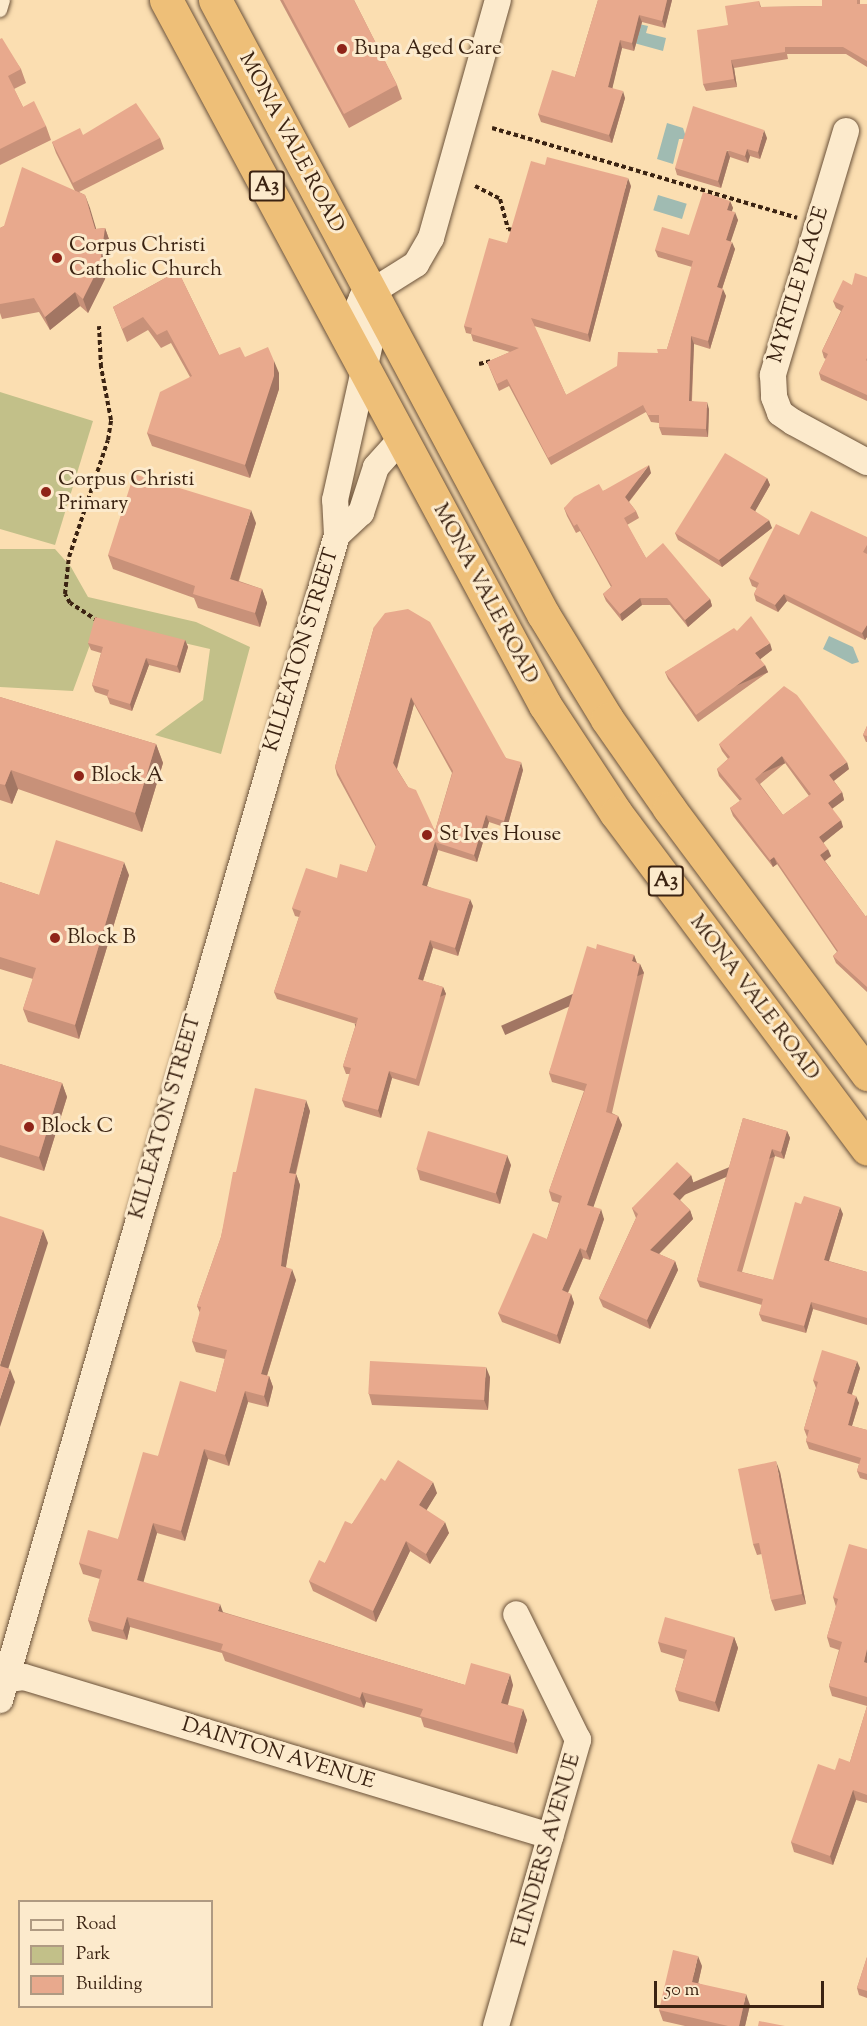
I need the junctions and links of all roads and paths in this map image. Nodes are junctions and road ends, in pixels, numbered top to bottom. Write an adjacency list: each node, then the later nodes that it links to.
1 (3, 0): 5 (lane)
2 (166, 0): 15 (highway, MONA VALE ROAD / A3)
3 (215, 0): 11 (highway, MONA VALE ROAD / A3)
4 (498, 0): 11 (street)
5 (0, 10)
6 (492, 128): 9 (path)
7 (846, 131): 9 (street, MYRTLE PLACE)
8 (475, 186): 10 (path)
9 (818, 224): 17 (street, MYRTLE PLACE)
10 (519, 232)
11 (371, 292): 15 (street, KILLEATON STREET); 20 (highway, MONA VALE ROAD / A3)
12 (99, 326): 19 (path)
13 (495, 361): 14 (path)
14 (479, 364)
15 (366, 372): 16 (highway, MONA VALE ROAD / A3); 18 (street, KILLEATON STREET)
16 (402, 438): 18 (street, KILLEATON STREET); 21 (highway, MONA VALE ROAD / A3)
17 (867, 462)
18 (337, 535): 23 (street, KILLEATON STREET)
19 (104, 623)
20 (867, 1074)
21 (862, 1133)
22 (516, 1614): 24 (street, FLINDERS AVENUE)
23 (2, 1686): 24 (street, DAINTON AVENUE)
24 (550, 1836): 25 (street, FLINDERS AVENUE)
25 (496, 2026)

